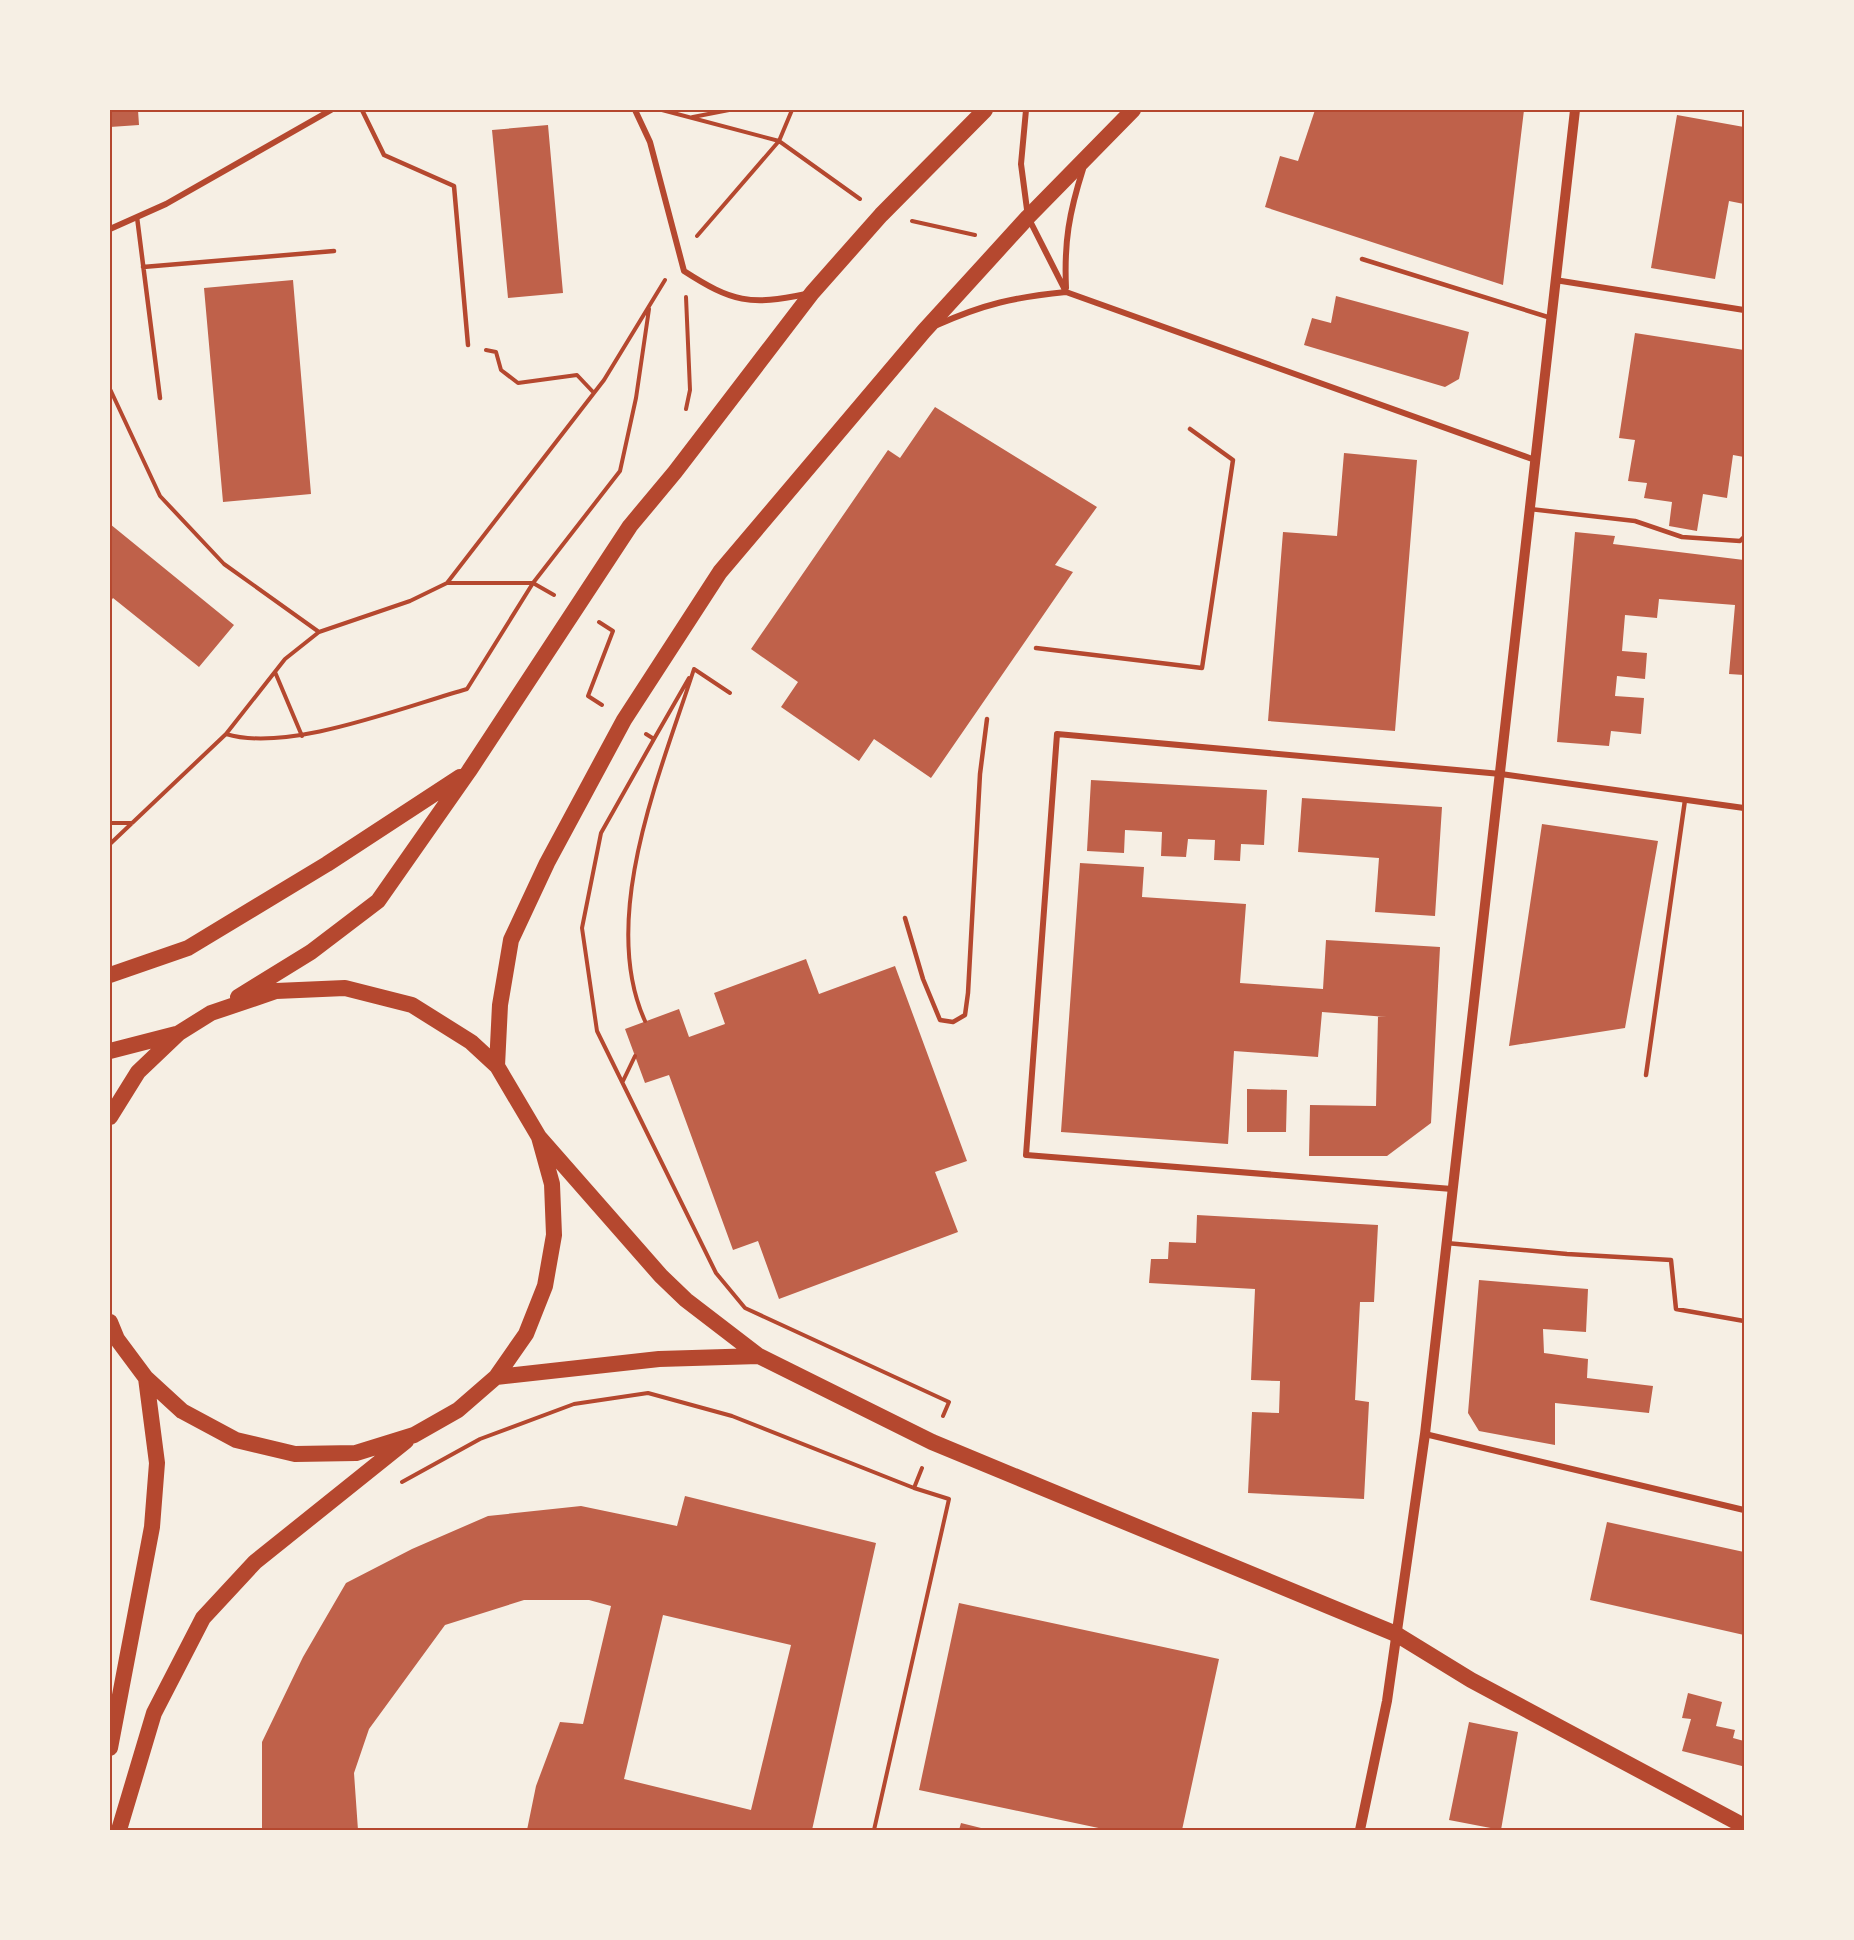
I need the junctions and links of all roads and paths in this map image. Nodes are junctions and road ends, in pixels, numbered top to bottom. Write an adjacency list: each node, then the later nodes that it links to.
1 (331, 110): 12 (street)
2 (362, 110): 27 (lane)
3 (635, 110): 16 (street)
4 (729, 110): 10 (path)
5 (792, 110): 16 (path)
6 (985, 110): 22 (highway)
7 (1026, 110): 13 (street)
8 (1133, 110): 11 (highway)
9 (1575, 110): 20 (street)
10 (692, 117)
11 (1086, 158): 13 (highway); 21 (street)
12 (137, 217): 14 (street); 18 (lane)
13 (1028, 217): 21 (street); 26 (highway)
14 (110, 229)
15 (334, 251): 18 (lane)
16 (680, 255): 19 (street); 23 (path)
17 (1362, 259): 25 (lane)
18 (143, 267): 30 (lane)
19 (684, 271): 22 (street); 31 (path)
20 (1555, 280): 24 (street); 25 (street)
21 (1066, 292): 26 (street); 33 (street)
22 (812, 293): 46 (highway)
23 (650, 306): 29 (path); 36 (path)
24 (1744, 310)
25 (1551, 318): 33 (street)
26 (924, 331): 59 (highway)
27 (468, 345): 29 (path)
28 (110, 389): 37 (path)
29 (594, 393): 36 (path)
30 (159, 398)
31 (686, 413)
32 (1190, 429): 38 (lane)
33 (1535, 459): 34 (street)
34 (1530, 509): 35 (lane); 47 (street)
35 (1744, 537)
36 (447, 584): 37 (path)
37 (319, 632): 40 (path)
38 (1036, 648)
39 (694, 669): 41 (path); 45 (path); 55 (path)
40 (275, 671): 43 (path); 44 (path)
41 (730, 693)
42 (987, 719): 52 (lane)
43 (226, 734)
44 (302, 736)
45 (654, 739)
46 (469, 771): 53 (highway); 54 (highway)
47 (1501, 774): 48 (street); 64 (street); 64 (street)
48 (1685, 800): 49 (street); 60 (lane)
49 (1744, 808)
50 (133, 823): 51 (path)
51 (110, 824)
52 (905, 918)
53 (110, 975)
54 (211, 1013): 56 (highway); 59 (highway)
55 (645, 1021)
56 (179, 1033): 57 (highway); 62 (highway)
57 (110, 1052)
58 (635, 1056): 61 (path)
59 (497, 1066): 63 (highway)
60 (1646, 1075)
61 (623, 1082)
62 (110, 1117)
63 (539, 1137): 69 (highway); 70 (highway)
64 (1452, 1190): 65 (street)
65 (1446, 1243): 66 (lane); 72 (street)
66 (1744, 1321)
67 (110, 1322): 68 (highway)
68 (113, 1334): 71 (highway)
69 (759, 1356): 70 (highway); 76 (highway)
70 (496, 1377): 73 (highway)
71 (146, 1378): 73 (highway); 77 (highway)
72 (1425, 1434): 75 (street); 76 (street)
73 (414, 1436): 79 (highway)
74 (914, 1488): 80 (path)
75 (1744, 1510)
76 (1396, 1634): 78 (highway); 81 (street)
77 (110, 1748)
78 (1744, 1826)
79 (119, 1830)
80 (874, 1830)
81 (1359, 1830)

